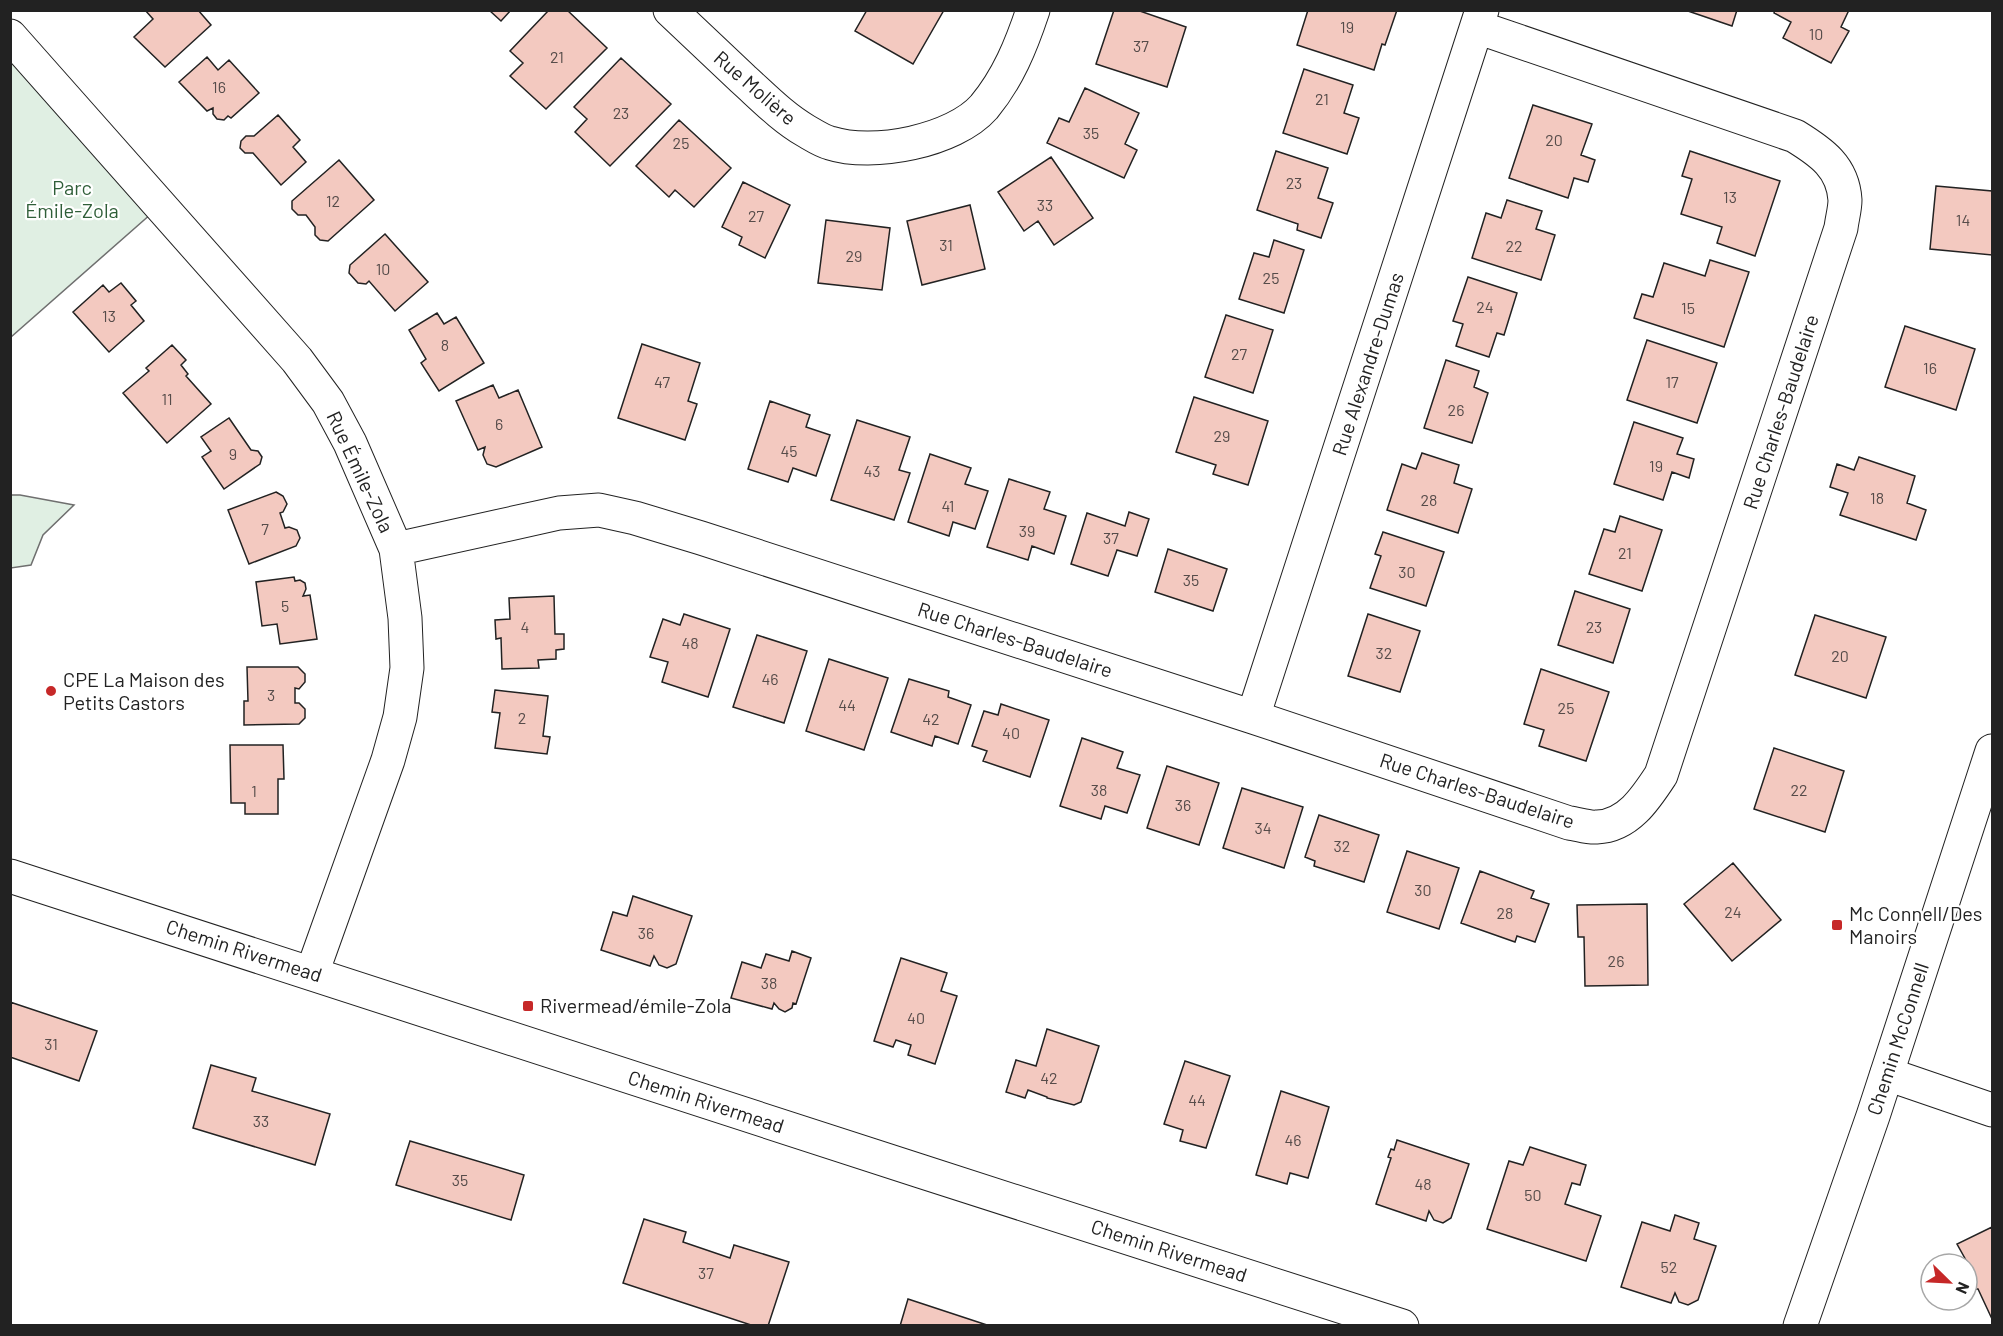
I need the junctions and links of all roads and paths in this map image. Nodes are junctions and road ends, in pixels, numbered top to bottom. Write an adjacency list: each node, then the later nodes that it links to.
1 (670, 10): 2 (street, Rue Molière)
2 (1033, 10)
3 (1479, 19): 6 (street, Rue Alexandre-Dumas); 6 (street, Rue Charles-Baudelaire)
4 (10, 36): 5 (street, Rue Émile-Zola)
5 (396, 549): 6 (street, Rue Charles-Baudelaire); 9 (street, Rue Émile-Zola)
6 (1253, 717)
7 (1992, 751): 10 (street, Chemin McConnell)
8 (10, 876): 9 (street, Chemin Rivermead)
9 (312, 974): 12 (street, Chemin Rivermead)
10 (1887, 1074): 11 (street); 13 (street, Chemin McConnell)
11 (1992, 1110)
12 (1402, 1326)
13 (1800, 1326)

